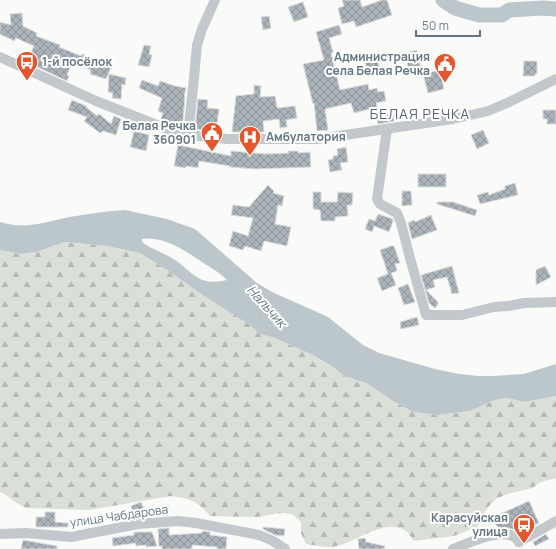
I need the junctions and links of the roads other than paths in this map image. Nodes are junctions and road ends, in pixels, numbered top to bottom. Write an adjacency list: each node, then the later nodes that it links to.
1 (215, 0): 5 (street)
2 (0, 57): 5 (street)
3 (556, 80): 4 (street)
4 (387, 129): 5 (street); 6 (street)
5 (188, 135)
6 (556, 302)
7 (556, 521): 9 (street)
8 (0, 534): 10 (street, улица Чабдарова)
9 (518, 545): 11 (street)
10 (285, 549)
11 (453, 549)

